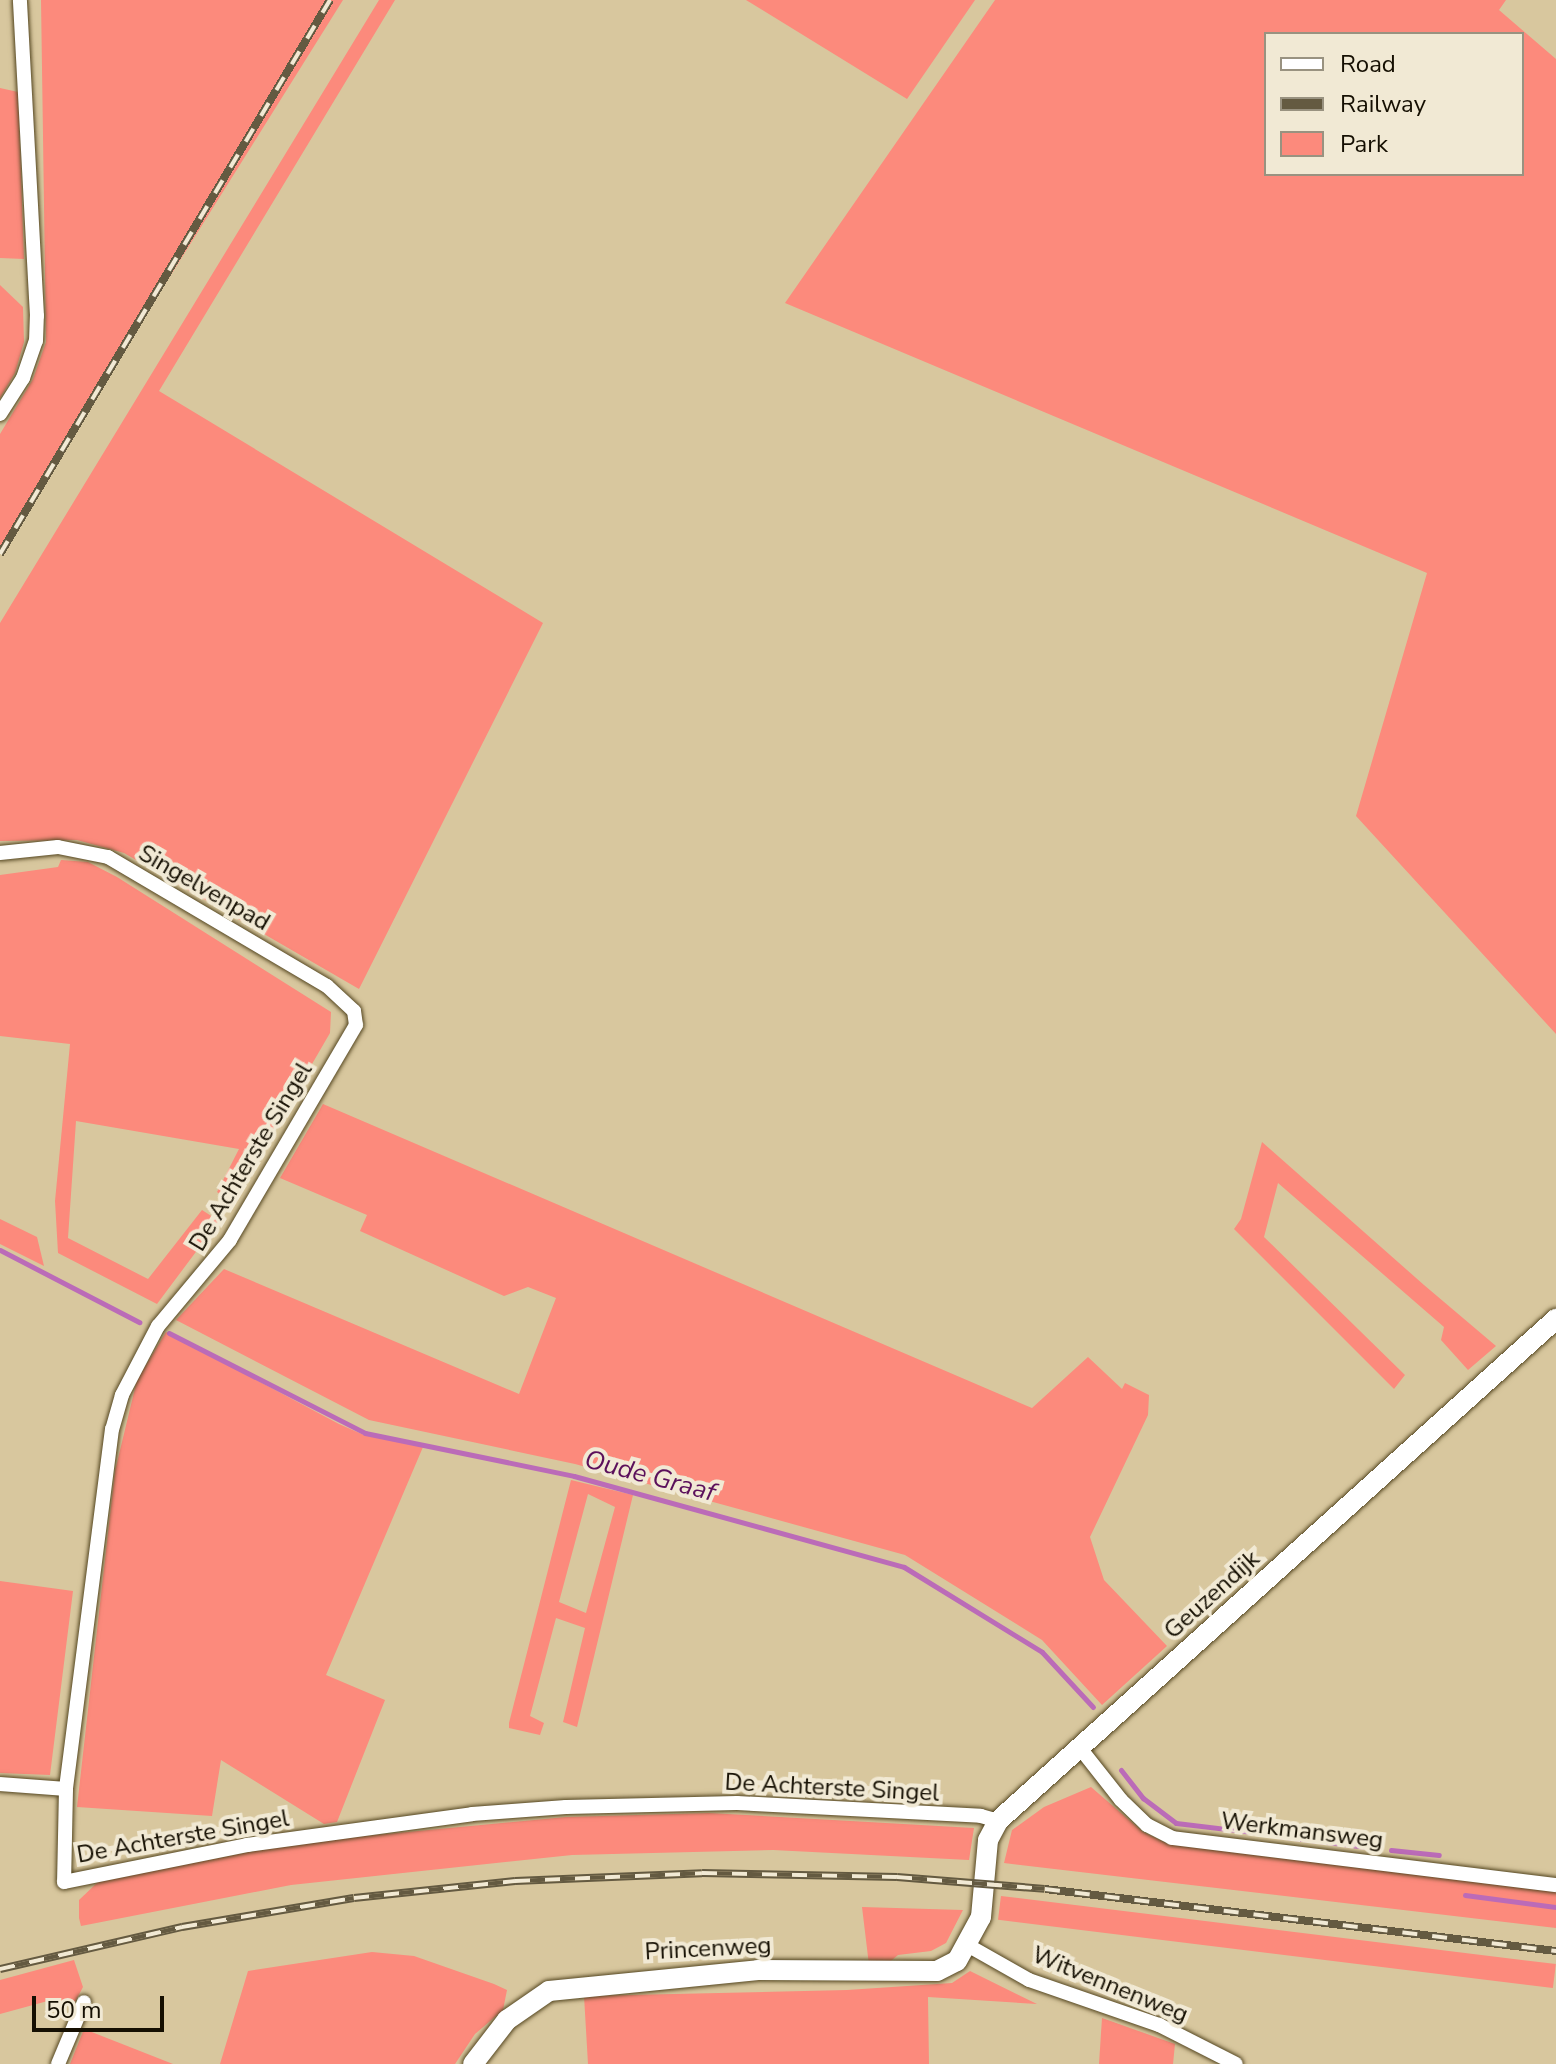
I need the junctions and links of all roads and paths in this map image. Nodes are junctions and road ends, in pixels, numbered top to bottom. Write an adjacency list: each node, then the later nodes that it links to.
1 (20, 0): 2 (street)
2 (0, 414)
3 (0, 853): 4 (street, Singelvenpad)
4 (356, 1025): 8 (street, De Achterste Singel)
5 (1556, 1319): 6 (main road, Geuzendijk)
6 (1080, 1748): 9 (main road, Geuzendijk); 10 (street, Werkmansweg)
7 (0, 1784): 8 (street)
8 (66, 1789): 9 (street, De Achterste Singel)
9 (998, 1821): 11 (main road)
10 (1556, 1885)
11 (969, 1946): 14 (main road, Princenweg); 15 (street, Witvennenweg)
12 (84, 2002): 13 (street)
13 (58, 2064)
14 (473, 2064)
15 (1236, 2064)

